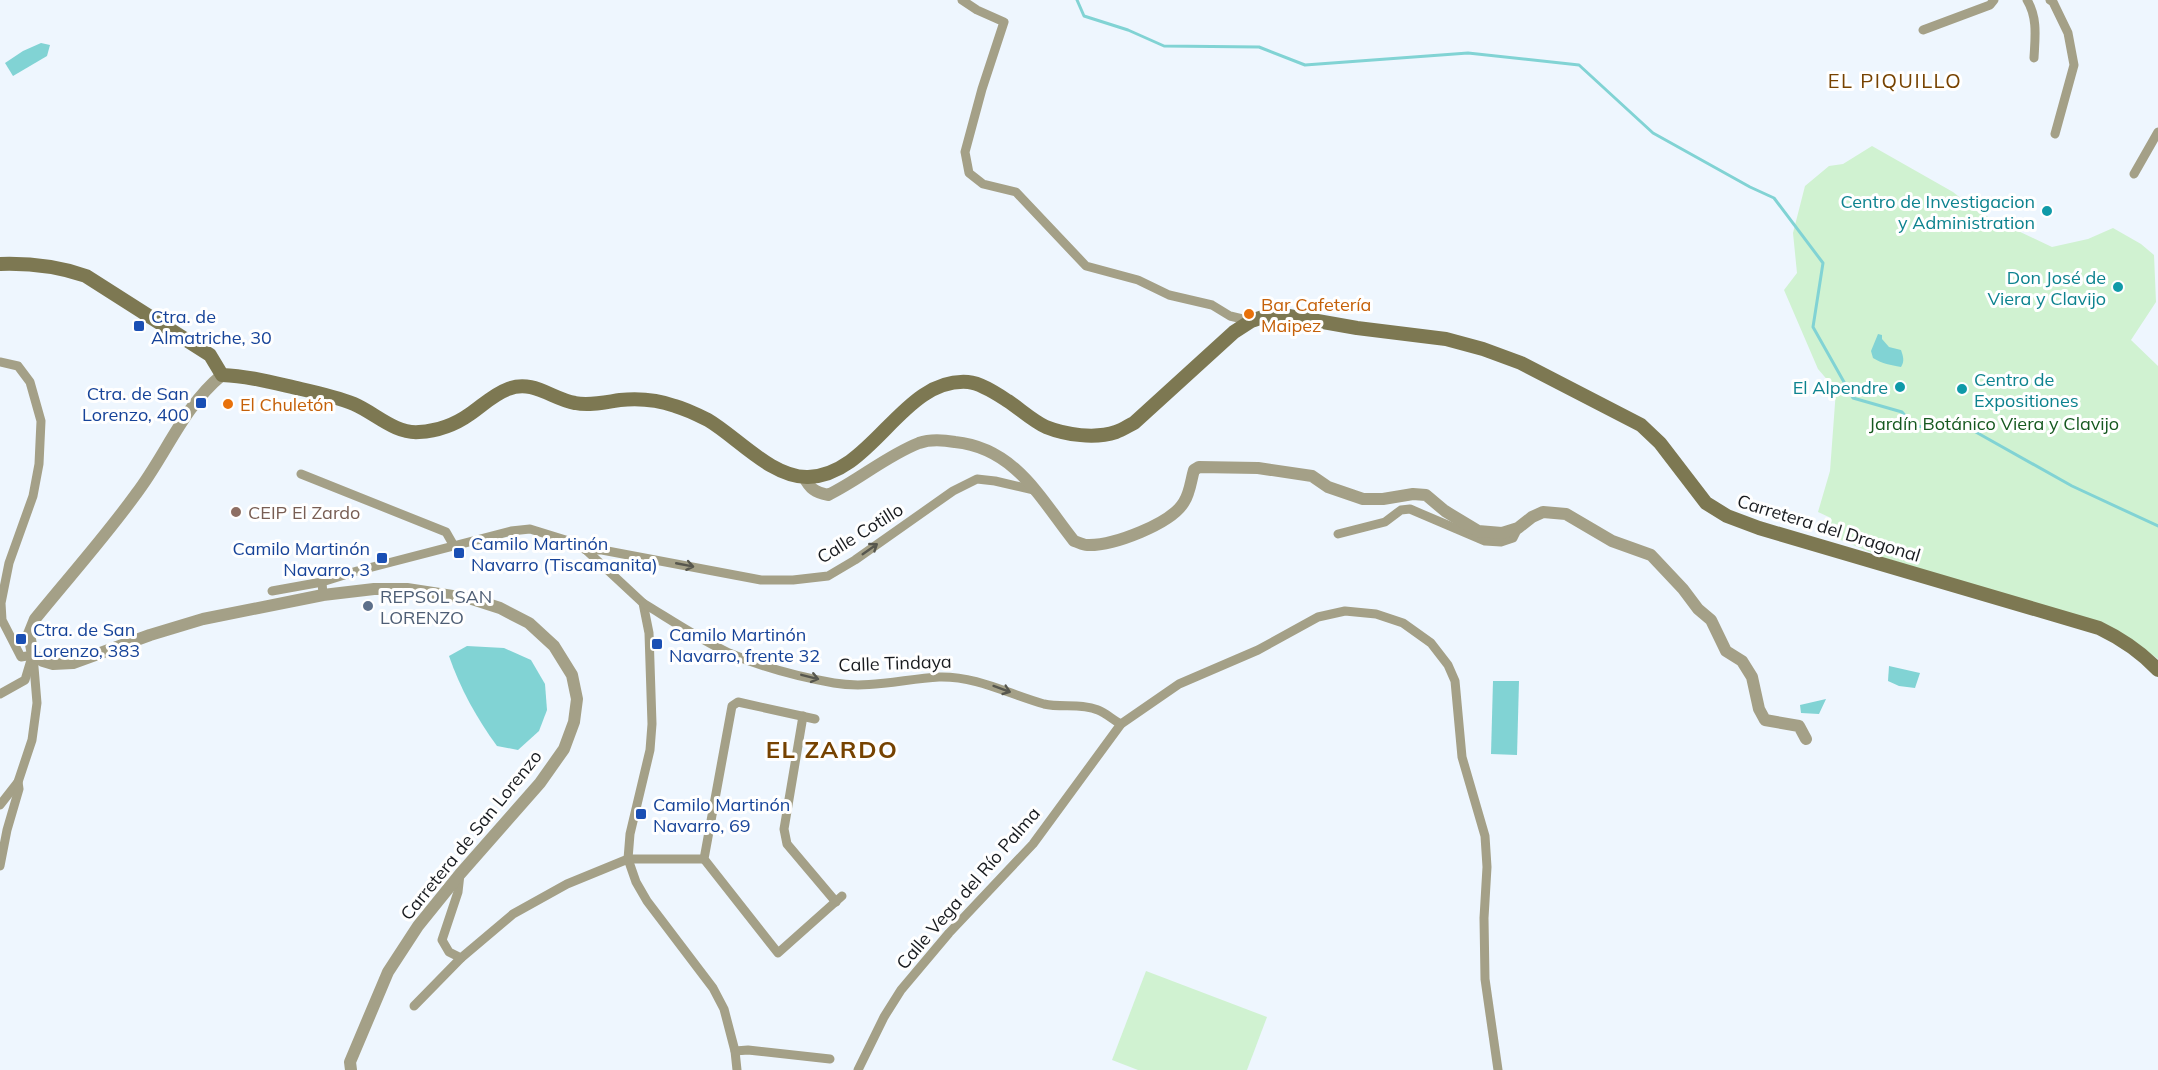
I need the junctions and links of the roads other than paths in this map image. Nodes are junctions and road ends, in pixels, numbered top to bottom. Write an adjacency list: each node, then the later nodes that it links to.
1 (962, 0): 11 (street)
2 (1994, 0): 5 (street)
3 (2027, 0): 6 (street)
4 (2050, 0): 8 (street)
5 (1923, 30)
6 (2034, 58)
7 (2158, 132): 9 (street)
8 (2055, 134)
9 (2133, 174)
10 (0, 264): 13 (main road)
11 (1251, 321): 15 (main road, Carretera del Dragonal); 26 (main road, Carretera del Dragonal)
12 (0, 362): 25 (street)
13 (222, 375): 15 (main road); 25 (street)
14 (301, 474): 19 (street)
15 (804, 477): 16 (street)
16 (1034, 490): 17 (street); 20 (street, Calle Cotillo, one-way to 16)
17 (1518, 528): 18 (street); 31 (street)
18 (1338, 534)
19 (454, 546): 20 (street); 21 (street)
20 (586, 550): 24 (street, Calle Tindaya)
21 (322, 582): 22 (street); 23 (street)
22 (272, 591)
23 (323, 595): 25 (street, Carretera de San Lorenzo); 37 (street, Carretera de San Lorenzo)
24 (643, 603): 30 (street, Calle Tindaya, one-way to 30); 34 (street)
25 (33, 655): 27 (street); 32 (street)
26 (2158, 670)
27 (0, 694)
28 (802, 716): 29 (street); 35 (street); 35 (street)
29 (815, 719)
30 (1121, 724): 44 (street, Calle Vega del Río Palma); 45 (street, Calle Vega del Río Palma)
31 (1806, 739)
32 (18, 782): 33 (street); 36 (street)
33 (0, 805)
34 (628, 859): 35 (street); 38 (street); 40 (street)
35 (704, 859)
36 (0, 866)
37 (460, 874): 38 (street); 42 (street, Carretera de San Lorenzo)
38 (461, 958): 39 (street)
39 (414, 1006)
40 (735, 1052): 41 (street); 43 (street)
41 (830, 1059)
42 (351, 1070)
43 (737, 1070)
44 (858, 1070)
45 (1498, 1070)

